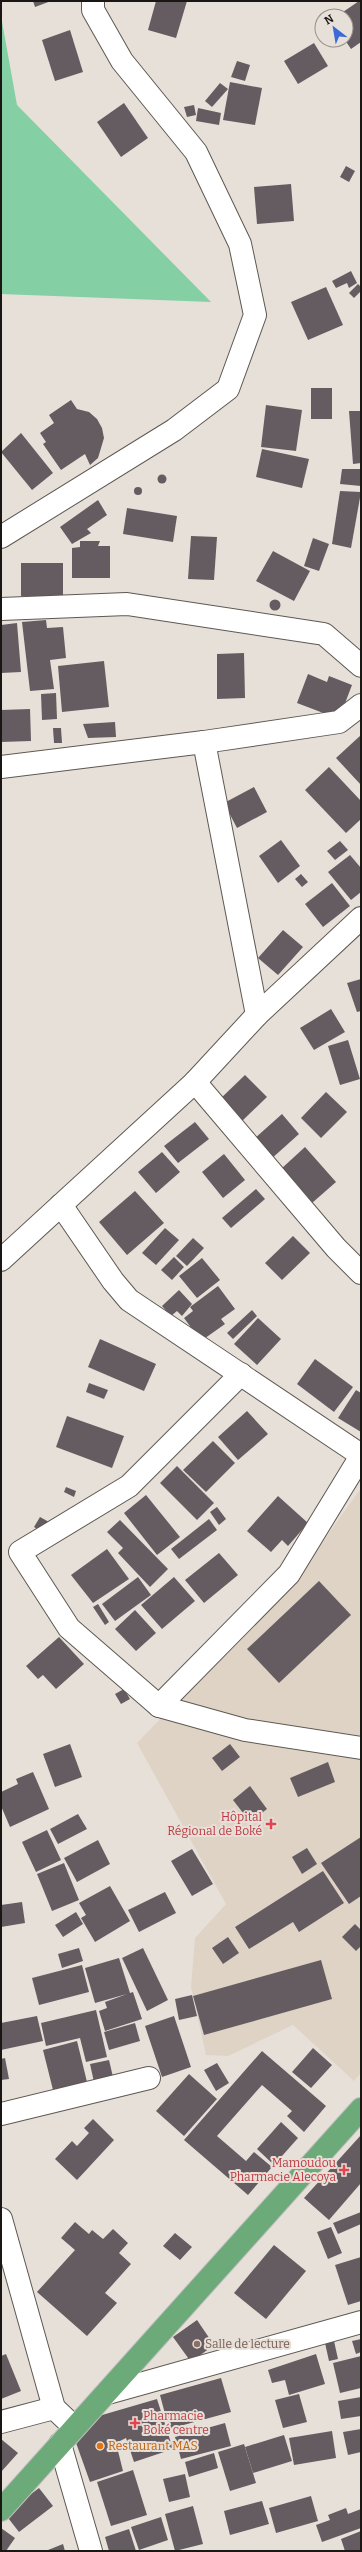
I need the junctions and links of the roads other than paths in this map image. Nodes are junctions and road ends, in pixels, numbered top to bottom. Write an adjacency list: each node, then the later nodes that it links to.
1 (92, 1): 2 (street)
2 (1, 537)
3 (1, 609): 4 (street)
4 (361, 666)
5 (361, 705): 6 (street)
6 (204, 742): 7 (street); 9 (street)
7 (1, 767)
8 (361, 918): 9 (street)
9 (257, 1015): 10 (street)
10 (195, 1082): 11 (street); 13 (street)
11 (61, 1205): 12 (street); 14 (street)
12 (1, 1260)
13 (361, 1273)
14 (241, 1374): 15 (street); 16 (street)
15 (361, 1456): 16 (street)
16 (159, 1706): 17 (street)
17 (361, 1748)
18 (148, 2078): 20 (street)
19 (361, 2109): 23 (highway)
20 (1, 2114)
21 (1, 2219): 24 (street)
22 (361, 2322): 23 (street)
23 (108, 2393): 26 (highway)
24 (54, 2408): 25 (street); 26 (street)
25 (1, 2422)
26 (74, 2427): 27 (highway)
27 (60, 2444): 28 (highway); 29 (street)
28 (1, 2510)
29 (91, 2551)

